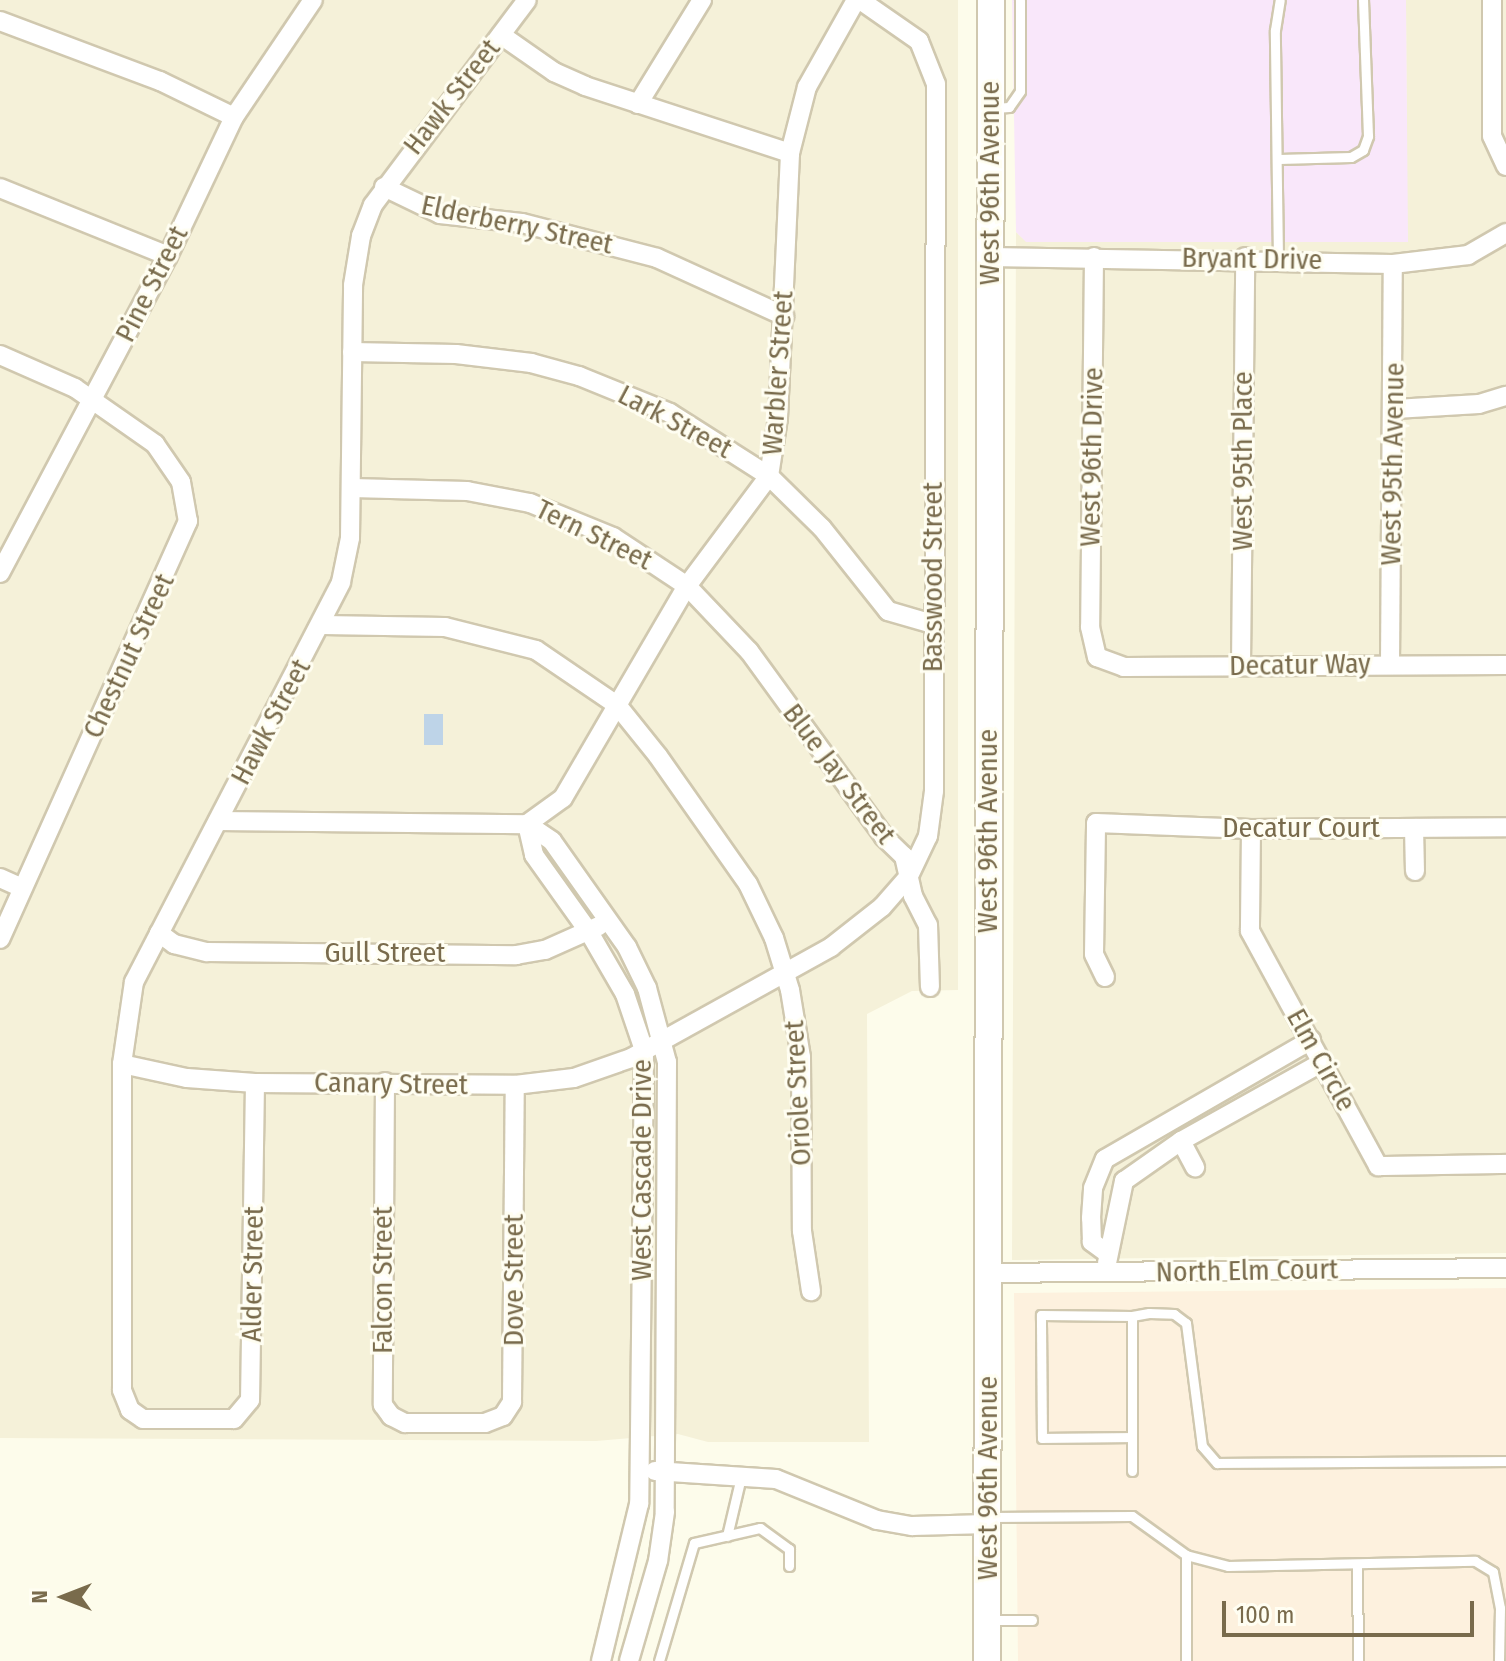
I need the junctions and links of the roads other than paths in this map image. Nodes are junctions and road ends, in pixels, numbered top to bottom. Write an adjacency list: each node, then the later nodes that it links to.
1 (313, 0): 14 (street, Pine Street)
2 (527, 0): 11 (street, Hawk Street)
3 (702, 0): 12 (street)
4 (858, 0): 15 (street, Warbler Street); 38 (street, Basswood Street)
5 (991, 0): 13 (street, West 96th Avenue)
6 (1020, 0): 13 (lane)
7 (1280, 0): 16 (lane)
8 (1363, 0): 16 (lane)
9 (1492, 0): 17 (street)
10 (0, 21): 14 (street)
11 (501, 35): 12 (street); 18 (street, Hawk Street)
12 (638, 104): 15 (street)
13 (991, 108): 22 (street, West 96th Avenue)
14 (234, 117): 21 (street, Pine Street)
15 (790, 153): 27 (street, Warbler Street)
16 (1279, 159): 25 (lane)
17 (1506, 166)
18 (384, 187): 27 (street, Elderberry Street); 28 (street, Hawk Street)
19 (0, 188): 21 (street)
20 (1506, 233): 26 (street, Bryant Drive)
21 (168, 256): 31 (street, Pine Street)
22 (990, 257): 23 (street, Bryant Drive); 75 (street, West 96th Avenue)
23 (1094, 257): 24 (street, Bryant Drive); 40 (street, West 96th Drive)
24 (1245, 257): 25 (street, Bryant Drive); 42 (street, West 95th Place)
25 (1278, 259): 26 (street, Bryant Drive)
26 (1393, 264): 32 (street, West 95th Avenue)
27 (784, 316): 33 (street, Warbler Street)
28 (352, 352): 33 (street, Lark Street); 34 (street, Hawk Street)
29 (0, 355): 31 (street, Chestnut Street)
30 (1506, 396): 32 (street)
31 (93, 399): 35 (street, Pine Street); 53 (street, Chestnut Street)
32 (1395, 409): 41 (street, West 95th Avenue)
33 (769, 476): 37 (street, Warbler Street); 38 (street, Lark Street)
34 (352, 488): 37 (street, Tern Street); 39 (street, Hawk Street)
35 (7, 541): 36 (street, Pine Street)
36 (0, 573)
37 (687, 586): 44 (street, Warbler Street); 51 (street, Blue Jay Street)
38 (933, 624): 51 (street, Basswood Street)
39 (323, 625): 44 (street, Oriole Street); 45 (street, Hawk Street)
40 (1097, 657): 42 (street, Decatur Way)
41 (1390, 664): 42 (street, Decatur Way); 43 (street, Decatur Way)
42 (1241, 665)
43 (1506, 665)
44 (617, 705): 46 (street, Warbler Street); 58 (street, Oriole Street)
45 (218, 821): 46 (street); 56 (street, Hawk Street)
46 (527, 824): 54 (street, West Cascade Drive); 55 (street, West Cascade Drive)
47 (1506, 827): 48 (street, Decatur Court)
48 (1414, 828): 49 (street, Decatur Court); 50 (street)
49 (1251, 829): 59 (street, Decatur Court); 61 (street, Elm Circle)
50 (1415, 871)
51 (909, 876): 58 (street, Basswood Street); 60 (street, Blue Jay Street)
52 (0, 878): 53 (street)
53 (20, 887): 57 (street, Chestnut Street)
54 (608, 920): 55 (street, Gull Street); 62 (street, West Cascade Drive)
55 (589, 932): 56 (street, Gull Street); 62 (street, West Cascade Drive)
56 (159, 933): 64 (street, Hawk Street)
57 (0, 939)
58 (784, 970): 62 (street, Basswood Street); 77 (street, Oriole Street)
59 (1105, 977)
60 (930, 987)
61 (1311, 1040): 63 (street, Elm Circle); 73 (street)
62 (654, 1045): 67 (street, Canary Street); 71 (street, West Cascade Drive); 72 (street, West Cascade Drive)
63 (1323, 1062): 68 (street); 69 (street, Elm Circle)
64 (122, 1064): 66 (street, Canary Street); 81 (street, Hawk Street)
65 (385, 1082): 66 (street, Canary Street); 67 (street, Canary Street); 82 (street, Falcon Street)
66 (255, 1083): 81 (street, Alder Street)
67 (515, 1085): 82 (street, Dove Street)
68 (1181, 1141): 70 (street); 73 (street)
69 (1506, 1164)
70 (1195, 1167)
71 (642, 1185): 72 (street); 79 (street, West Cascade Drive)
72 (666, 1185): 80 (street, West Cascade Drive)
73 (1107, 1253): 76 (street)
74 (1506, 1268): 76 (street, North Elm Court)
75 (989, 1273): 76 (street, North Elm Court); 89 (street, West 96th Avenue)
76 (1107, 1273)
77 (811, 1291)
78 (1132, 1316): 83 (lane); 83 (lane); 84 (lane)
79 (640, 1343): 80 (street); 85 (street, West Cascade Drive)
80 (666, 1343): 86 (street, West Cascade Drive)
81 (195, 1420)
82 (448, 1423)
83 (1132, 1437): 87 (lane)
84 (1506, 1461)
85 (639, 1471): 86 (street); 96 (street, West Cascade Drive)
86 (665, 1471): 88 (street); 97 (street, West Cascade Drive)
87 (1132, 1471)
88 (742, 1474): 89 (street); 90 (lane)
89 (988, 1520): 91 (lane); 94 (street, West 96th Avenue)
90 (727, 1536): 92 (lane); 98 (lane)
91 (1186, 1555): 93 (lane); 100 (lane)
92 (789, 1566)
93 (1357, 1566): 101 (lane); 102 (lane)
94 (987, 1620): 95 (lane); 99 (street, West 96th Avenue)
95 (1032, 1620)
96 (601, 1661)
97 (629, 1661)
98 (659, 1661)
99 (987, 1661)
100 (1186, 1661)
101 (1358, 1661)
102 (1499, 1661)

